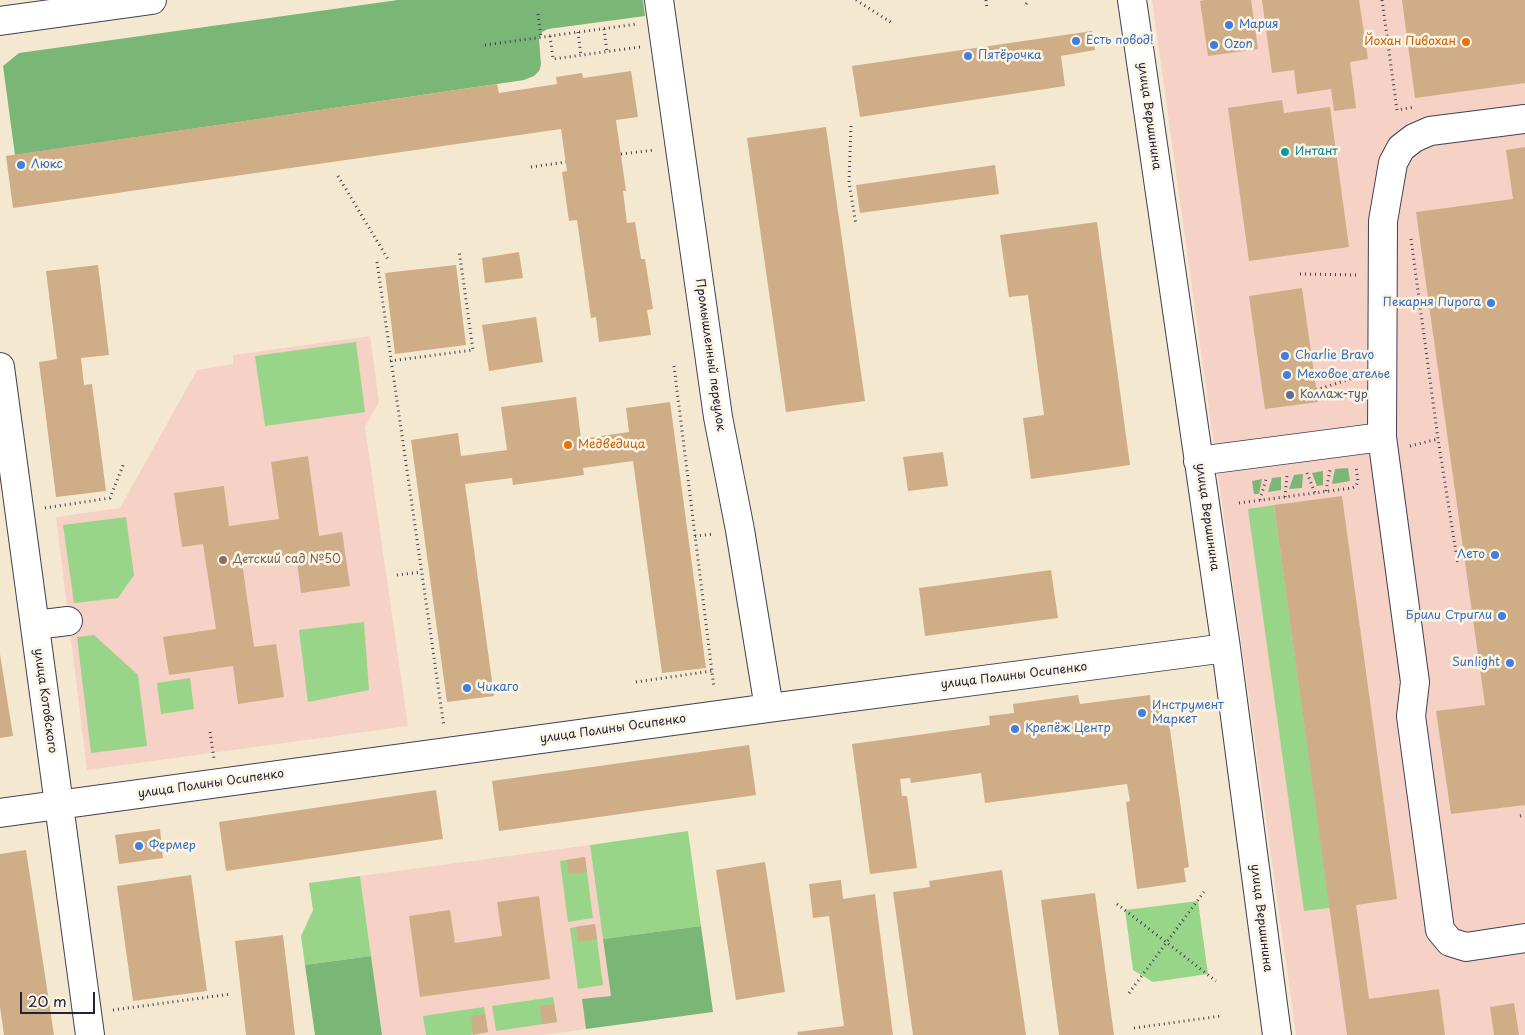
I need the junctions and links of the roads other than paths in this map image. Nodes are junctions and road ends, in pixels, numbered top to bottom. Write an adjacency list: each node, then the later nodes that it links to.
1 (152, 0): 3 (street)
2 (1132, 0): 8 (street, улица Вершинина)
3 (0, 21)
4 (662, 22): 12 (street, Промышленный переулок)
5 (1525, 119): 7 (street)
6 (0, 367): 10 (street, улица Котовского)
7 (1382, 436): 8 (street); 15 (street)
8 (1198, 461): 11 (street, улица Вершинина)
9 (68, 621): 10 (street)
10 (35, 626): 13 (street, улица Котовского)
11 (1226, 648): 12 (street, улица Полины Осипенко); 17 (street, улица Вершинина)
12 (769, 708): 13 (street, улица Полины Осипенко)
13 (59, 805): 14 (street, улица Полины Осипенко); 16 (street, улица Котовского)
14 (0, 813)
15 (1525, 938)
16 (90, 1035)
17 (1277, 1035)

